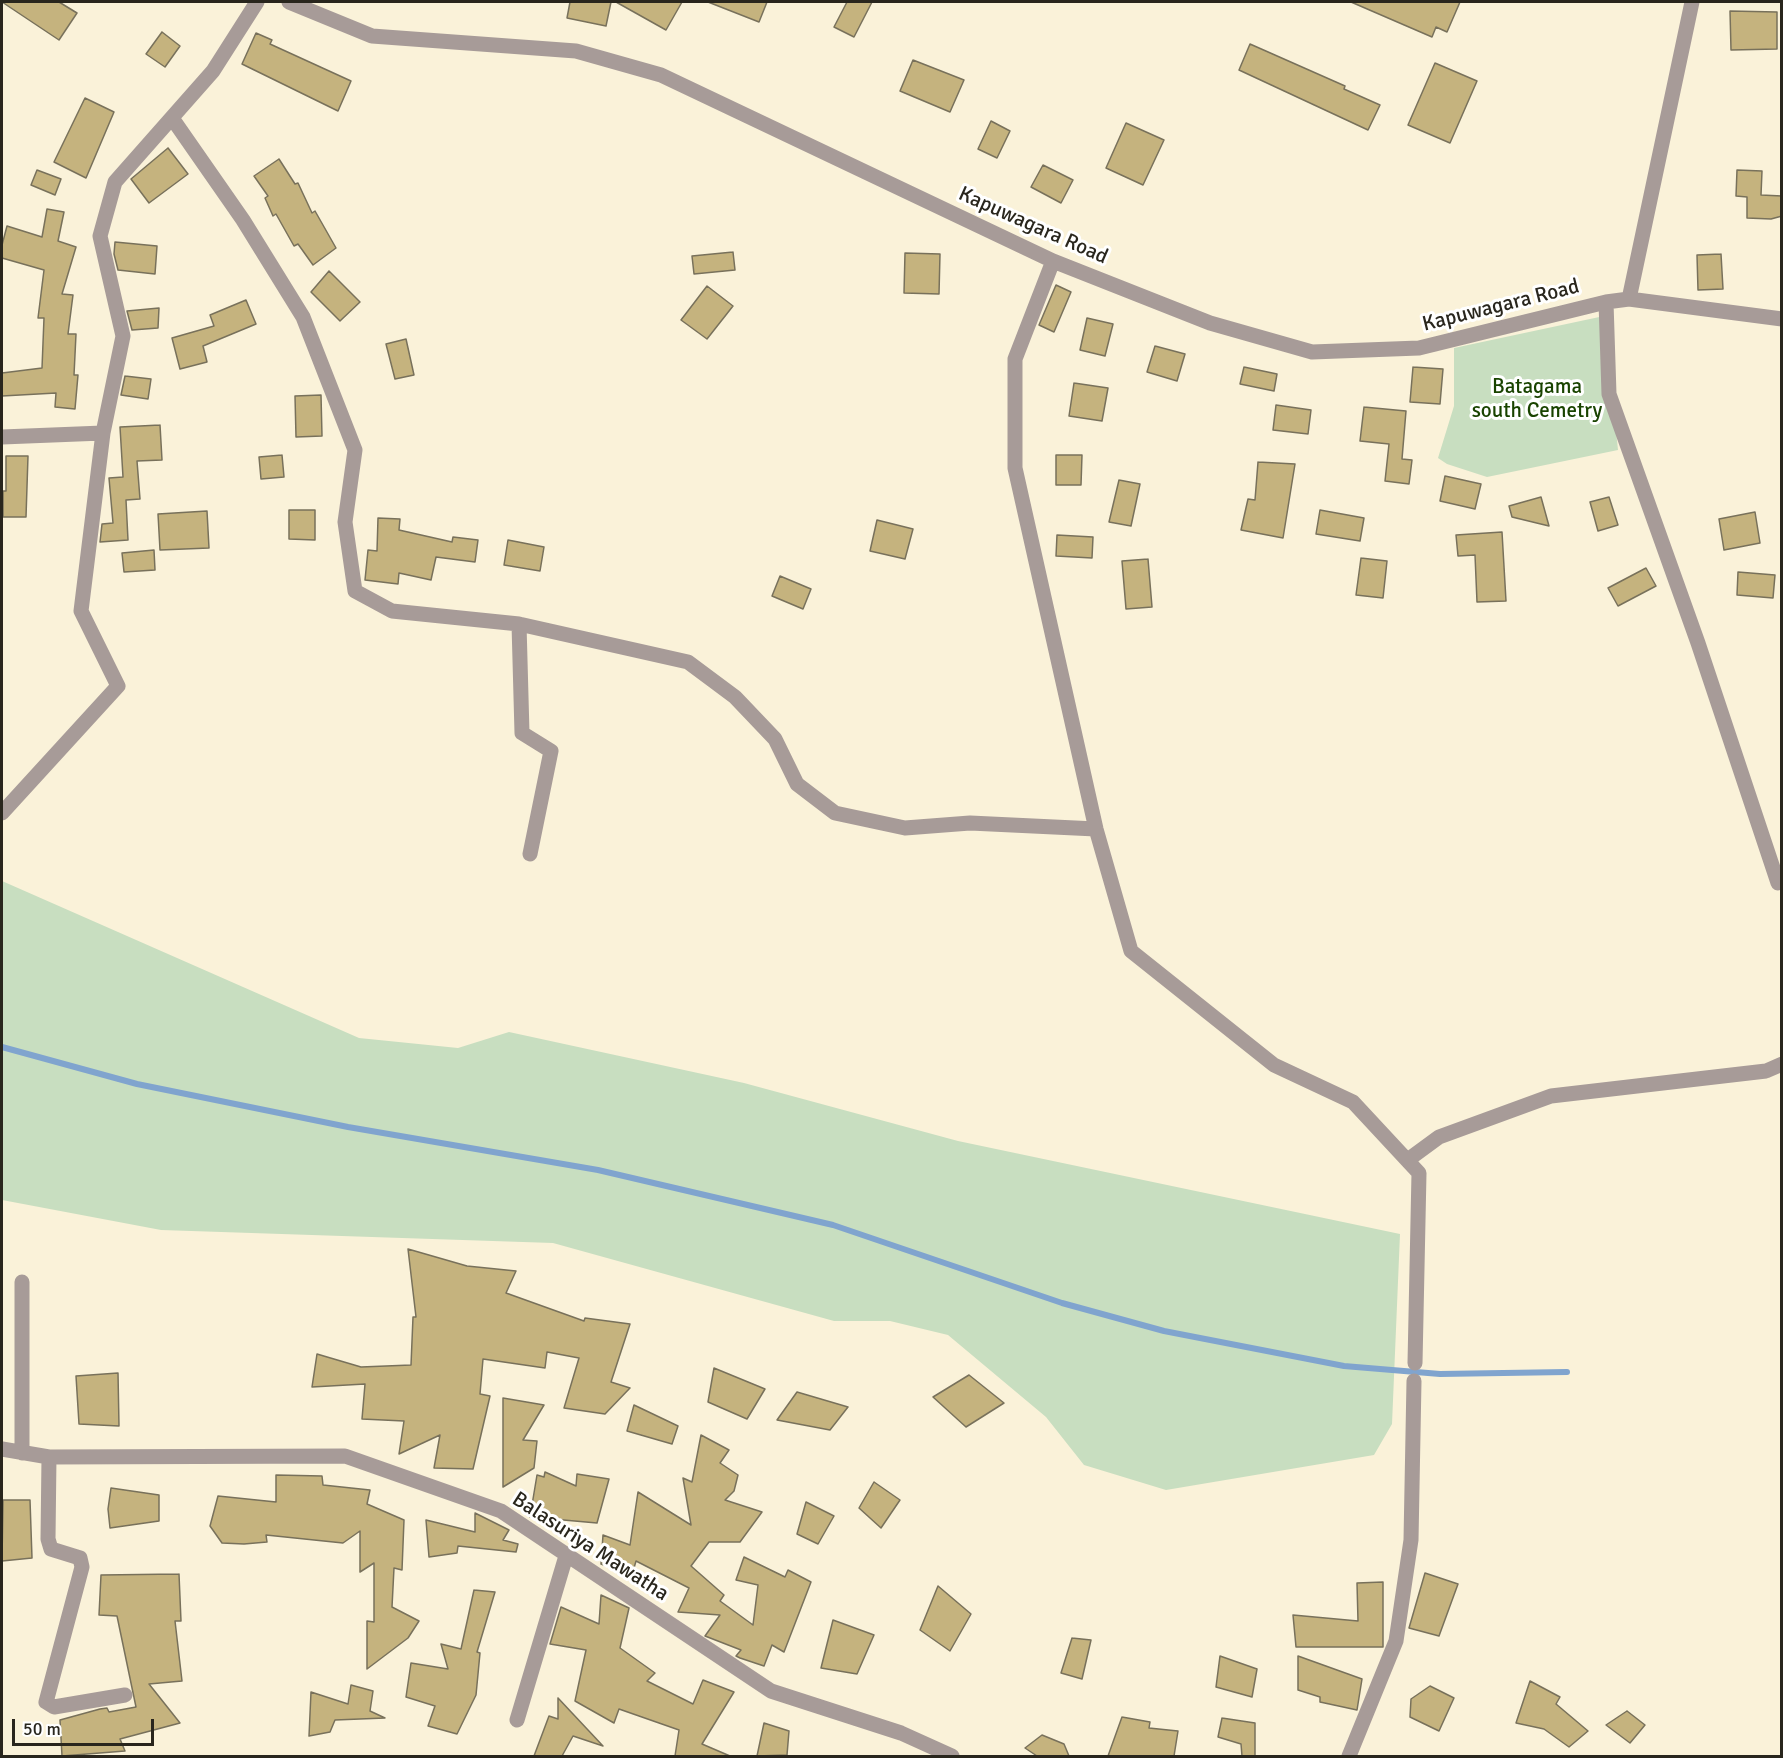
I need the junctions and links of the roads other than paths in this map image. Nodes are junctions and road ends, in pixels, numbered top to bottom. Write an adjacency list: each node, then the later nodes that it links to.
1 (257, 2): 4 (street)
2 (289, 2): 5 (street, Kapuwagara Road)
3 (1692, 2): 6 (street)
4 (172, 118): 9 (street); 11 (street)
5 (1053, 261): 7 (street, Kapuwagara Road); 13 (street)
6 (1629, 299): 7 (street, Kapuwagara Road); 8 (street, Kapuwagara Road)
7 (1606, 302): 15 (street)
8 (1782, 319)
9 (103, 433): 10 (street); 12 (street)
10 (2, 437)
11 (519, 624): 13 (street); 14 (street)
12 (2, 813)
13 (1096, 829): 17 (street)
14 (530, 854)
15 (1778, 883)
16 (1782, 1064): 17 (street)
17 (1408, 1159): 19 (street)
18 (22, 1282): 22 (street)
19 (1415, 1363)
20 (1414, 1381): 28 (street)
21 (2, 1449): 22 (street, Balasuriya Mawatha)
22 (22, 1453): 23 (street, Balasuriya Mawatha)
23 (50, 1457): 24 (street, Balasuriya Mawatha); 25 (street)
24 (566, 1556): 26 (street); 27 (street, Balasuriya Mawatha)
25 (125, 1695)
26 (517, 1720)
27 (952, 1756)
28 (1349, 1756)

